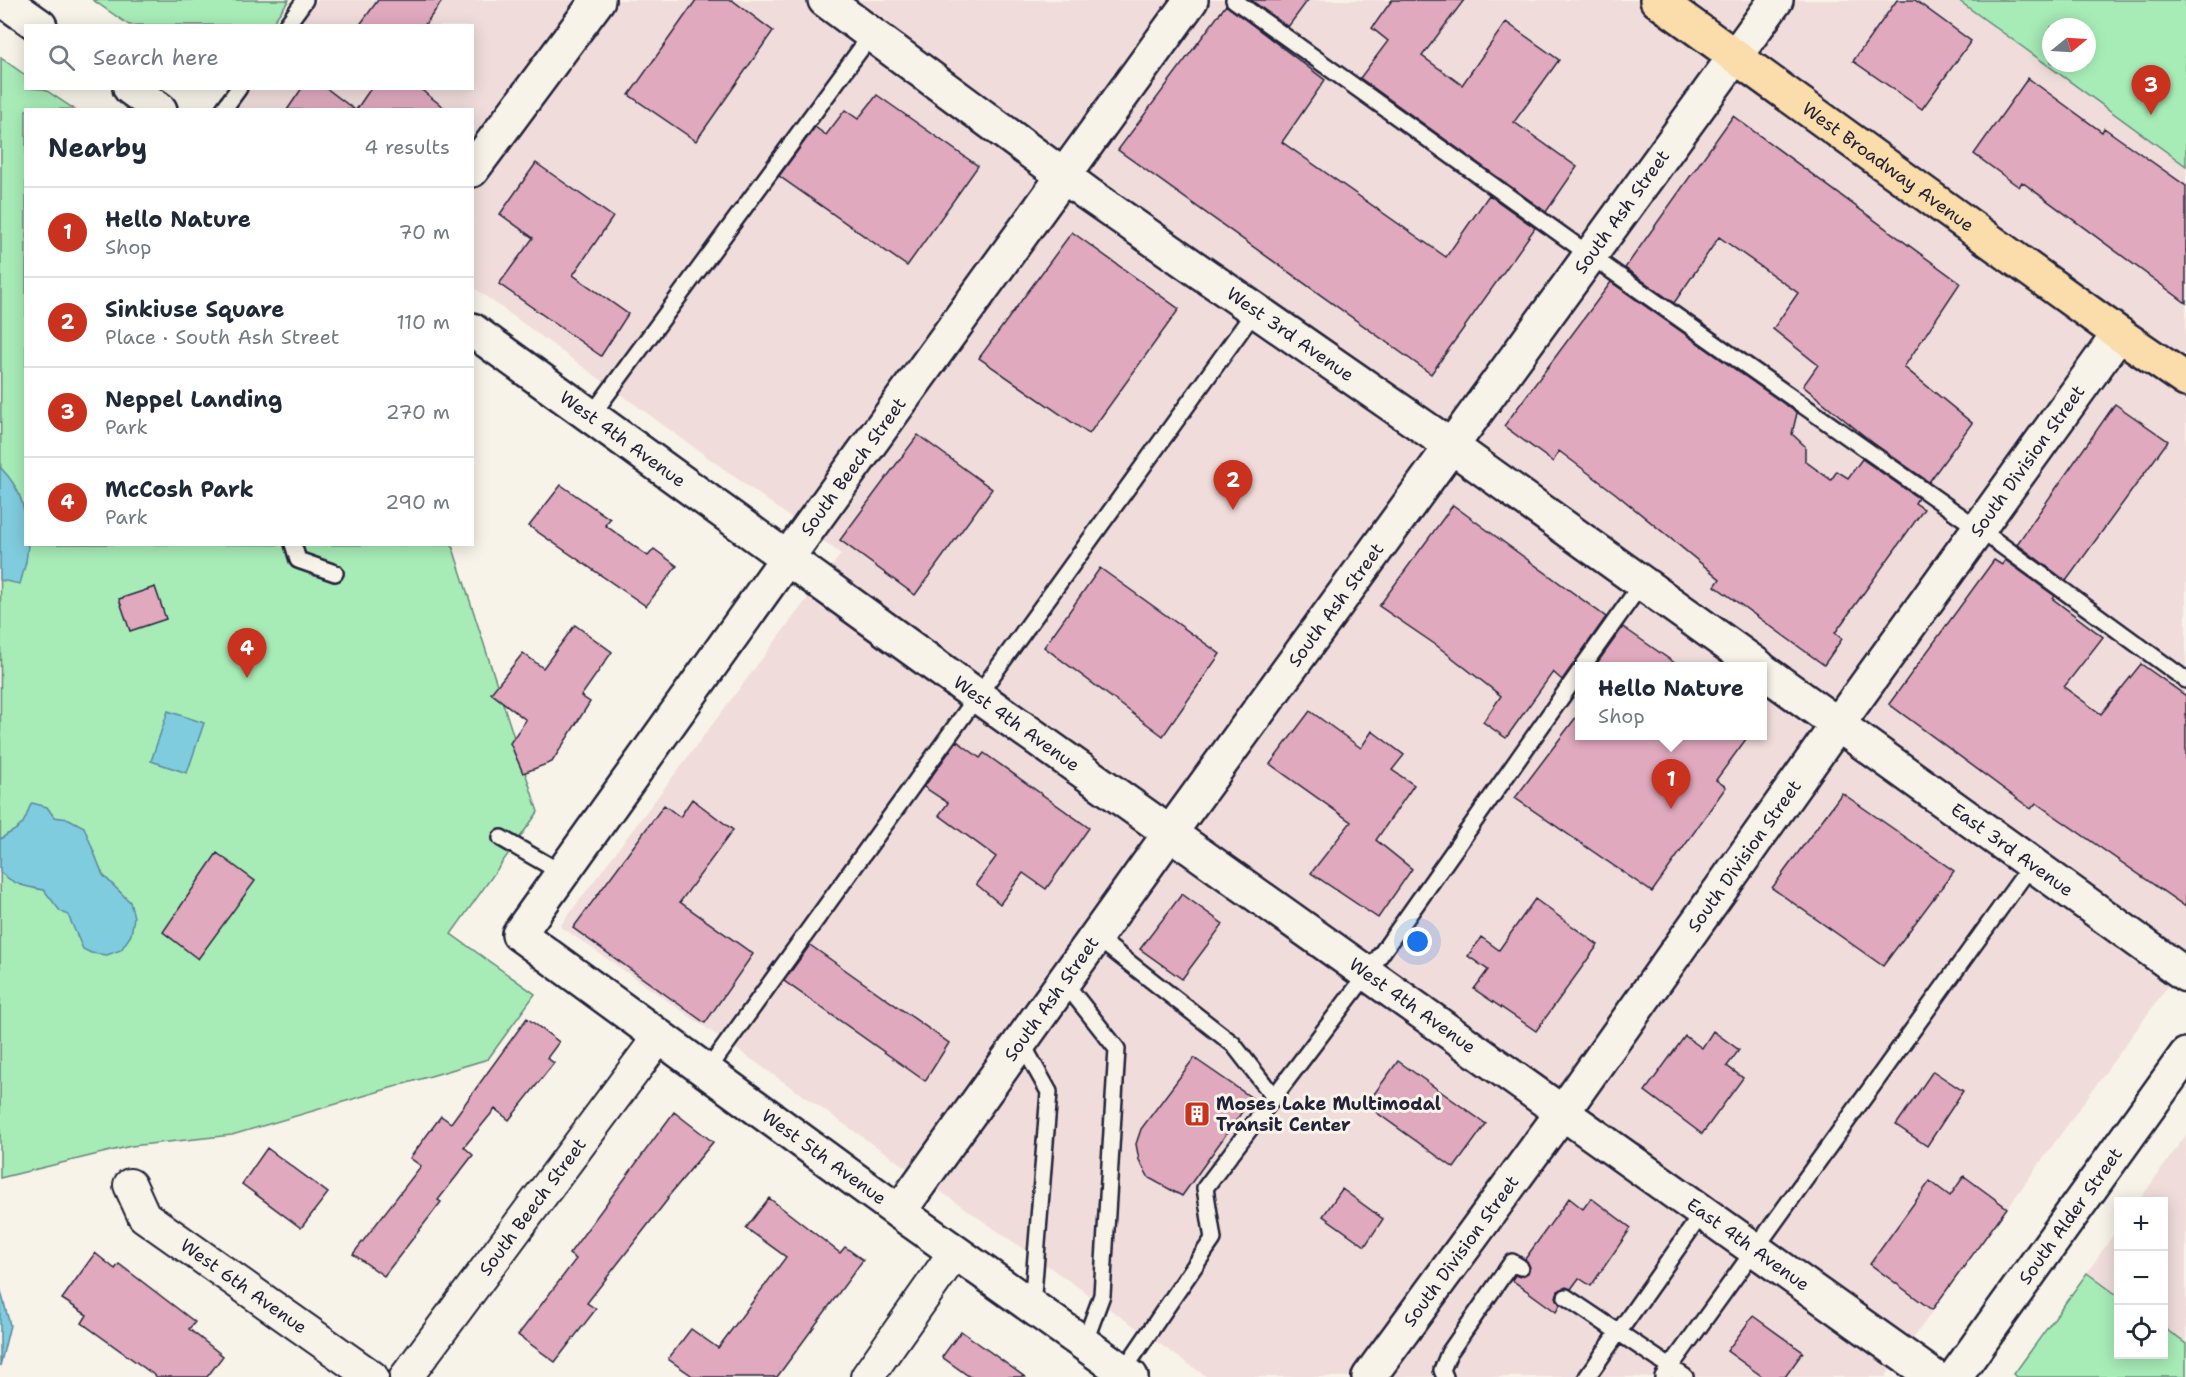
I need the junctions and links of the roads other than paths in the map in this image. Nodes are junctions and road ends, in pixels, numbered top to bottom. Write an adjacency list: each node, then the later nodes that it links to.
1 (305, 0): 10 (lane)
2 (598, 0): 17 (street)
3 (825, 0): 11 (street, West 3rd Avenue)
4 (1191, 0): 18 (street, South Beech Street)
5 (1234, 0): 19 (lane)
6 (1657, 0): 12 (main road, West Broadway Avenue)
7 (1776, 0): 12 (street, South Ash Street)
8 (7, 6): 9 (street)
9 (37, 24)
10 (287, 24)
11 (871, 35): 18 (street, West 3rd Avenue); 24 (lane)
12 (1736, 56): 19 (street, South Ash Street); 22 (main road, West Broadway Avenue)
13 (133, 90): 15 (street)
14 (238, 90): 16 (lane)
15 (157, 108)
16 (224, 108)
17 (474, 167)
18 (1064, 177): 20 (street, West 3rd Avenue); 28 (street, South Beech Street)
19 (1590, 256): 25 (street, South Ash Street); 26 (lane)
20 (1255, 311): 25 (street, West 3rd Avenue); 36 (lane)
21 (474, 331): 24 (street, West 4th Avenue)
22 (2119, 334): 23 (main road, West Broadway Avenue); 26 (street, South Division Street)
23 (2186, 380)
24 (591, 416): 28 (street, West 4th Avenue)
25 (1451, 446): 30 (street, West 3rd Avenue); 38 (street, South Ash Street)
26 (1979, 529): 35 (lane); 37 (street, South Division Street)
27 (294, 546): 29 (lane)
28 (787, 558): 36 (street, West 4th Avenue); 41 (street, South Beech Street)
29 (335, 573)
30 (1642, 583): 31 (lane); 32 (street, West 3rd Avenue)
31 (1586, 662)
32 (1752, 662)
33 (1767, 674): 37 (street)
34 (1575, 678): 44 (lane)
35 (2186, 680)
36 (976, 695): 38 (street, West 4th Avenue); 50 (lane)
37 (1838, 724): 40 (street, East 3rd Avenue); 52 (street, South Division Street)
38 (1170, 833): 43 (street, South Ash Street); 44 (street, West 4th Avenue)
39 (501, 838): 41 (lane)
40 (2032, 864): 45 (street, East 3rd Avenue); 56 (lane)
41 (562, 873): 42 (street, South Beech Street)
42 (519, 934): 47 (street, West 5th Avenue)
43 (1096, 937): 46 (street, South Ash Street); 51 (lane)
44 (1367, 974): 51 (lane); 52 (street, West 4th Avenue)
45 (2186, 975)
46 (1064, 982): 48 (street, South Ash Street); 62 (lane)
47 (659, 1037): 50 (street, West 5th Avenue); 66 (street, South Beech Street)
48 (1021, 1042): 54 (street, South Ash Street); 60 (lane)
49 (2186, 1055): 73 (street, South Alder Street)
50 (707, 1071): 54 (street, West 5th Avenue)
51 (1274, 1097): 64 (lane)
52 (1562, 1113): 55 (street, East 4th Avenue); 68 (street, South Division Street)
53 (130, 1185): 65 (street, West 6th Avenue)
54 (899, 1212): 57 (street, West 5th Avenue)
55 (1703, 1212): 56 (street, East 4th Avenue); 61 (lane)
56 (1756, 1248): 63 (lane); 72 (street, East 4th Avenue)
57 (955, 1252): 60 (street, West 5th Avenue); 67 (street)
58 (1520, 1267): 69 (lane)
59 (1566, 1297): 61 (lane)
60 (1032, 1306): 62 (street, West 5th Avenue)
61 (1618, 1332): 63 (lane); 70 (lane)
62 (1084, 1344): 64 (street, West 5th Avenue)
63 (1666, 1372): 71 (lane)
64 (1127, 1374)
65 (372, 1377)
66 (406, 1377)
67 (867, 1377)
68 (1369, 1377)
69 (1445, 1377)
70 (1587, 1377)
71 (1685, 1377)
72 (1934, 1377)
73 (1955, 1377)

